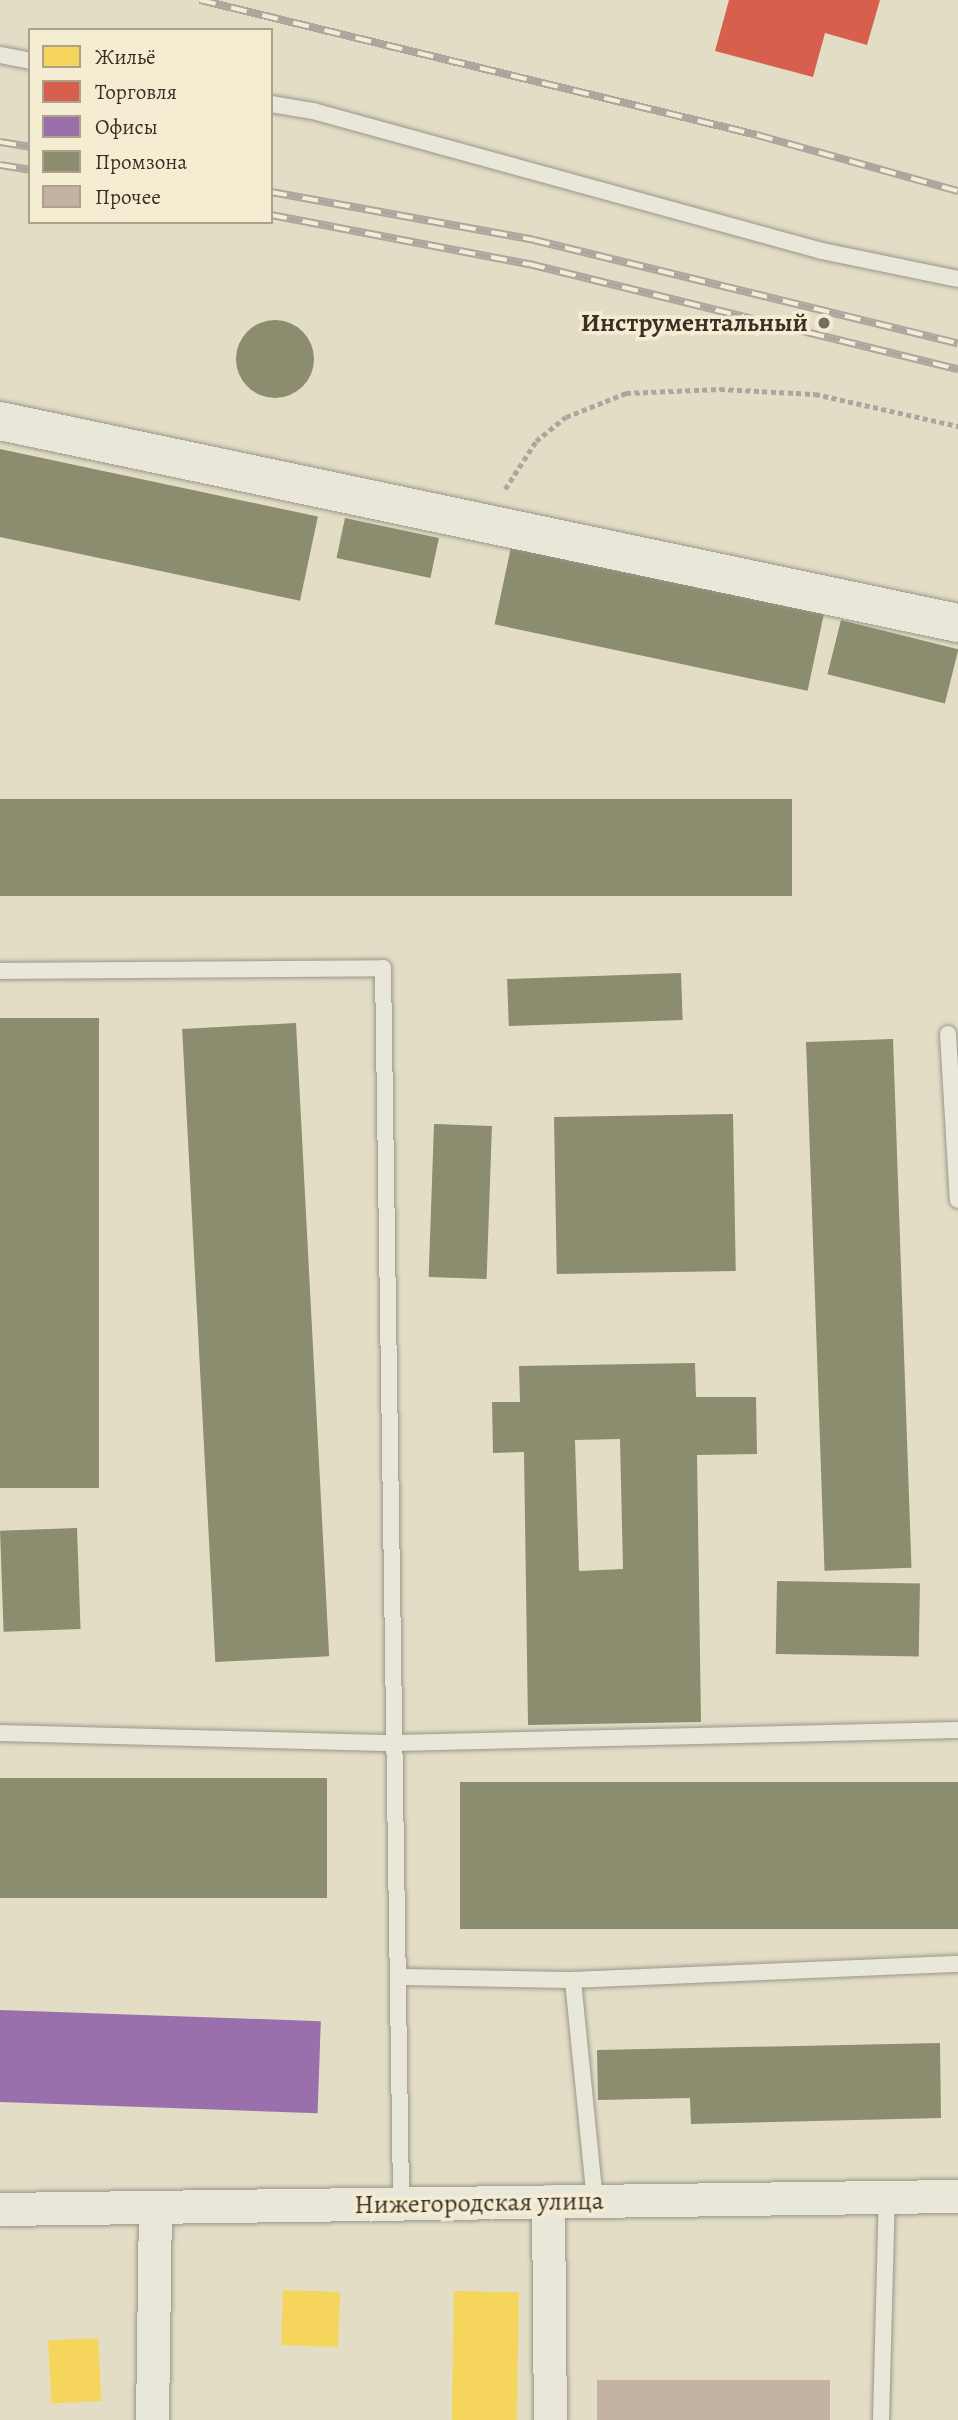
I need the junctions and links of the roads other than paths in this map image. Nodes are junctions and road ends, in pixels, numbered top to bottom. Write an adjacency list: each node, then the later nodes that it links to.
1 (0, 55): 2 (lane)
2 (28, 61)
3 (273, 105): 4 (lane)
4 (958, 279)
5 (0, 421): 6 (street)
6 (958, 623)
7 (0, 971): 12 (lane)
8 (948, 1034): 9 (lane)
9 (958, 1200)
10 (958, 1730): 12 (lane)
11 (0, 1733): 12 (lane)
12 (394, 1743): 14 (lane)
13 (958, 1964): 15 (lane)
14 (398, 1977): 15 (lane); 20 (lane)
15 (573, 1980): 19 (lane)
16 (958, 2196): 17 (street, Нижегородская улица)
17 (887, 2197): 19 (street, Нижегородская улица); 25 (lane)
18 (548, 2201): 19 (street, Нижегородская улица); 20 (street, Нижегородская улица); 24 (street)
19 (595, 2201)
20 (401, 2203): 21 (street, Нижегородская улица)
21 (155, 2208): 22 (street, Нижегородская улица); 23 (street)
22 (0, 2209)
23 (152, 2420)
24 (550, 2420)
25 (881, 2420)

